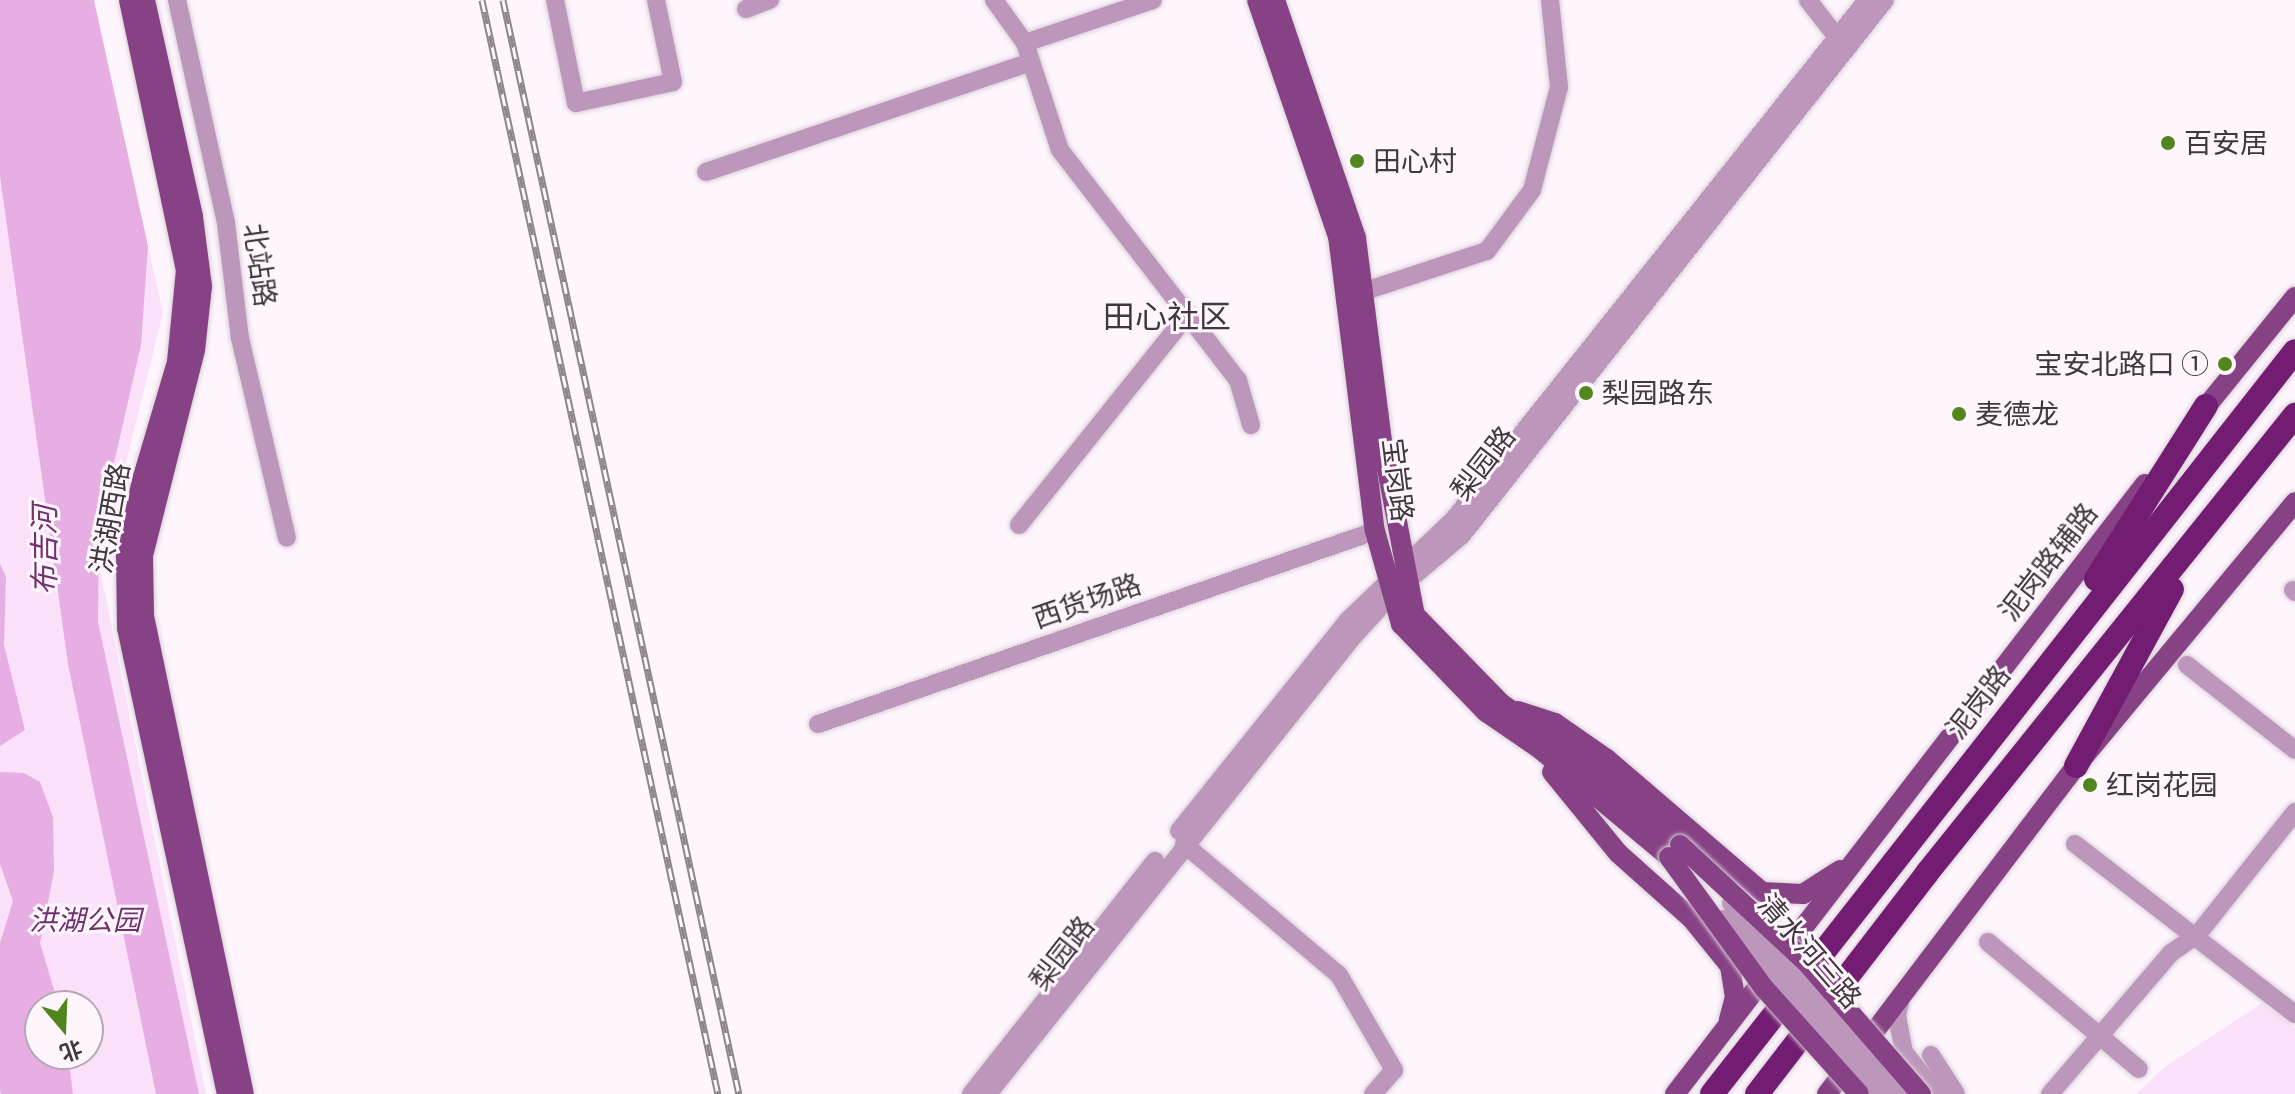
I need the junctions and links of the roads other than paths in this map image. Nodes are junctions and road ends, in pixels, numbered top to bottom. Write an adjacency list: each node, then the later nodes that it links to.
1 (129, 0): 52 (main road, 洪湖西路)
2 (145, 0): 53 (main road, 洪湖西路)
3 (177, 0): 30 (street, 北站路)
4 (555, 0): 5 (street)
5 (656, 0)
6 (770, 0): 15 (street)
7 (994, 0): 16 (street)
8 (1153, 0): 16 (street)
9 (1257, 0): 29 (main road, 宝岗路)
10 (1275, 0): 20 (main road, 宝岗路)
11 (1550, 0): 20 (street)
12 (1808, 0): 17 (street)
13 (1867, 0): 17 (street, 梨园路)
14 (1885, 0): 17 (street, 梨园路)
15 (746, 9)
16 (1025, 43): 18 (street)
17 (1841, 44): 32 (street, 梨园路)
18 (1031, 62): 19 (street); 22 (street)
19 (706, 172)
20 (1365, 291): 32 (main road, 宝岗路)
21 (2295, 297): 24 (main road, 泥岗路辅路)
22 (1187, 315): 26 (street); 28 (street)
23 (2295, 351): 33 (highway, 泥岗路)
24 (2206, 406): 33 (highway); 43 (main road, 泥岗路辅路)
25 (2295, 415): 31 (highway)
26 (1251, 425)
27 (2295, 502): 38 (main road)
28 (1019, 525)
29 (1375, 531): 32 (main road, 宝岗路); 36 (street, 西货场路)
30 (287, 538)
31 (2195, 540): 38 (highway); 59 (highway)
32 (1398, 579): 35 (main road, 宝岗路); 40 (street, 梨园路); 54 (street, 梨园路)
33 (2066, 637): 58 (highway, 泥岗路)
34 (2187, 665): 37 (street)
35 (1494, 708): 42 (main road, 宝岗路); 43 (main road); 49 (main road)
36 (818, 724)
37 (2295, 750)
38 (2076, 766): 46 (main road)
39 (2295, 812): 44 (street)
40 (1184, 844): 55 (street, 梨园路); 56 (street)
41 (2075, 844): 44 (street)
42 (1674, 851): 61 (main road, bridge); 62 (street, 清水河三路, bridge); 63 (street, 清水河三路, bridge); 64 (main road, bridge)
43 (1856, 859): 49 (main road, 泥岗路辅路)
44 (2198, 934): 47 (street); 48 (street)
45 (1988, 942): 48 (street)
46 (1901, 997): 60 (main road); 65 (street)
47 (2295, 1014)
48 (2098, 1034): 51 (street); 67 (street)
49 (1720, 1037): 57 (main road, 泥岗路辅路)
50 (1931, 1055): 66 (street)
51 (2139, 1069)
52 (227, 1094)
53 (244, 1094)
54 (971, 1094)
55 (988, 1094)
56 (1373, 1094)
57 (1675, 1094)
58 (1712, 1094)
59 (1757, 1094)
60 (1827, 1094)
61 (1859, 1094)
62 (1879, 1094)
63 (1898, 1094)
64 (1921, 1094)
65 (1937, 1094)
66 (1956, 1094)
67 (2050, 1094)

